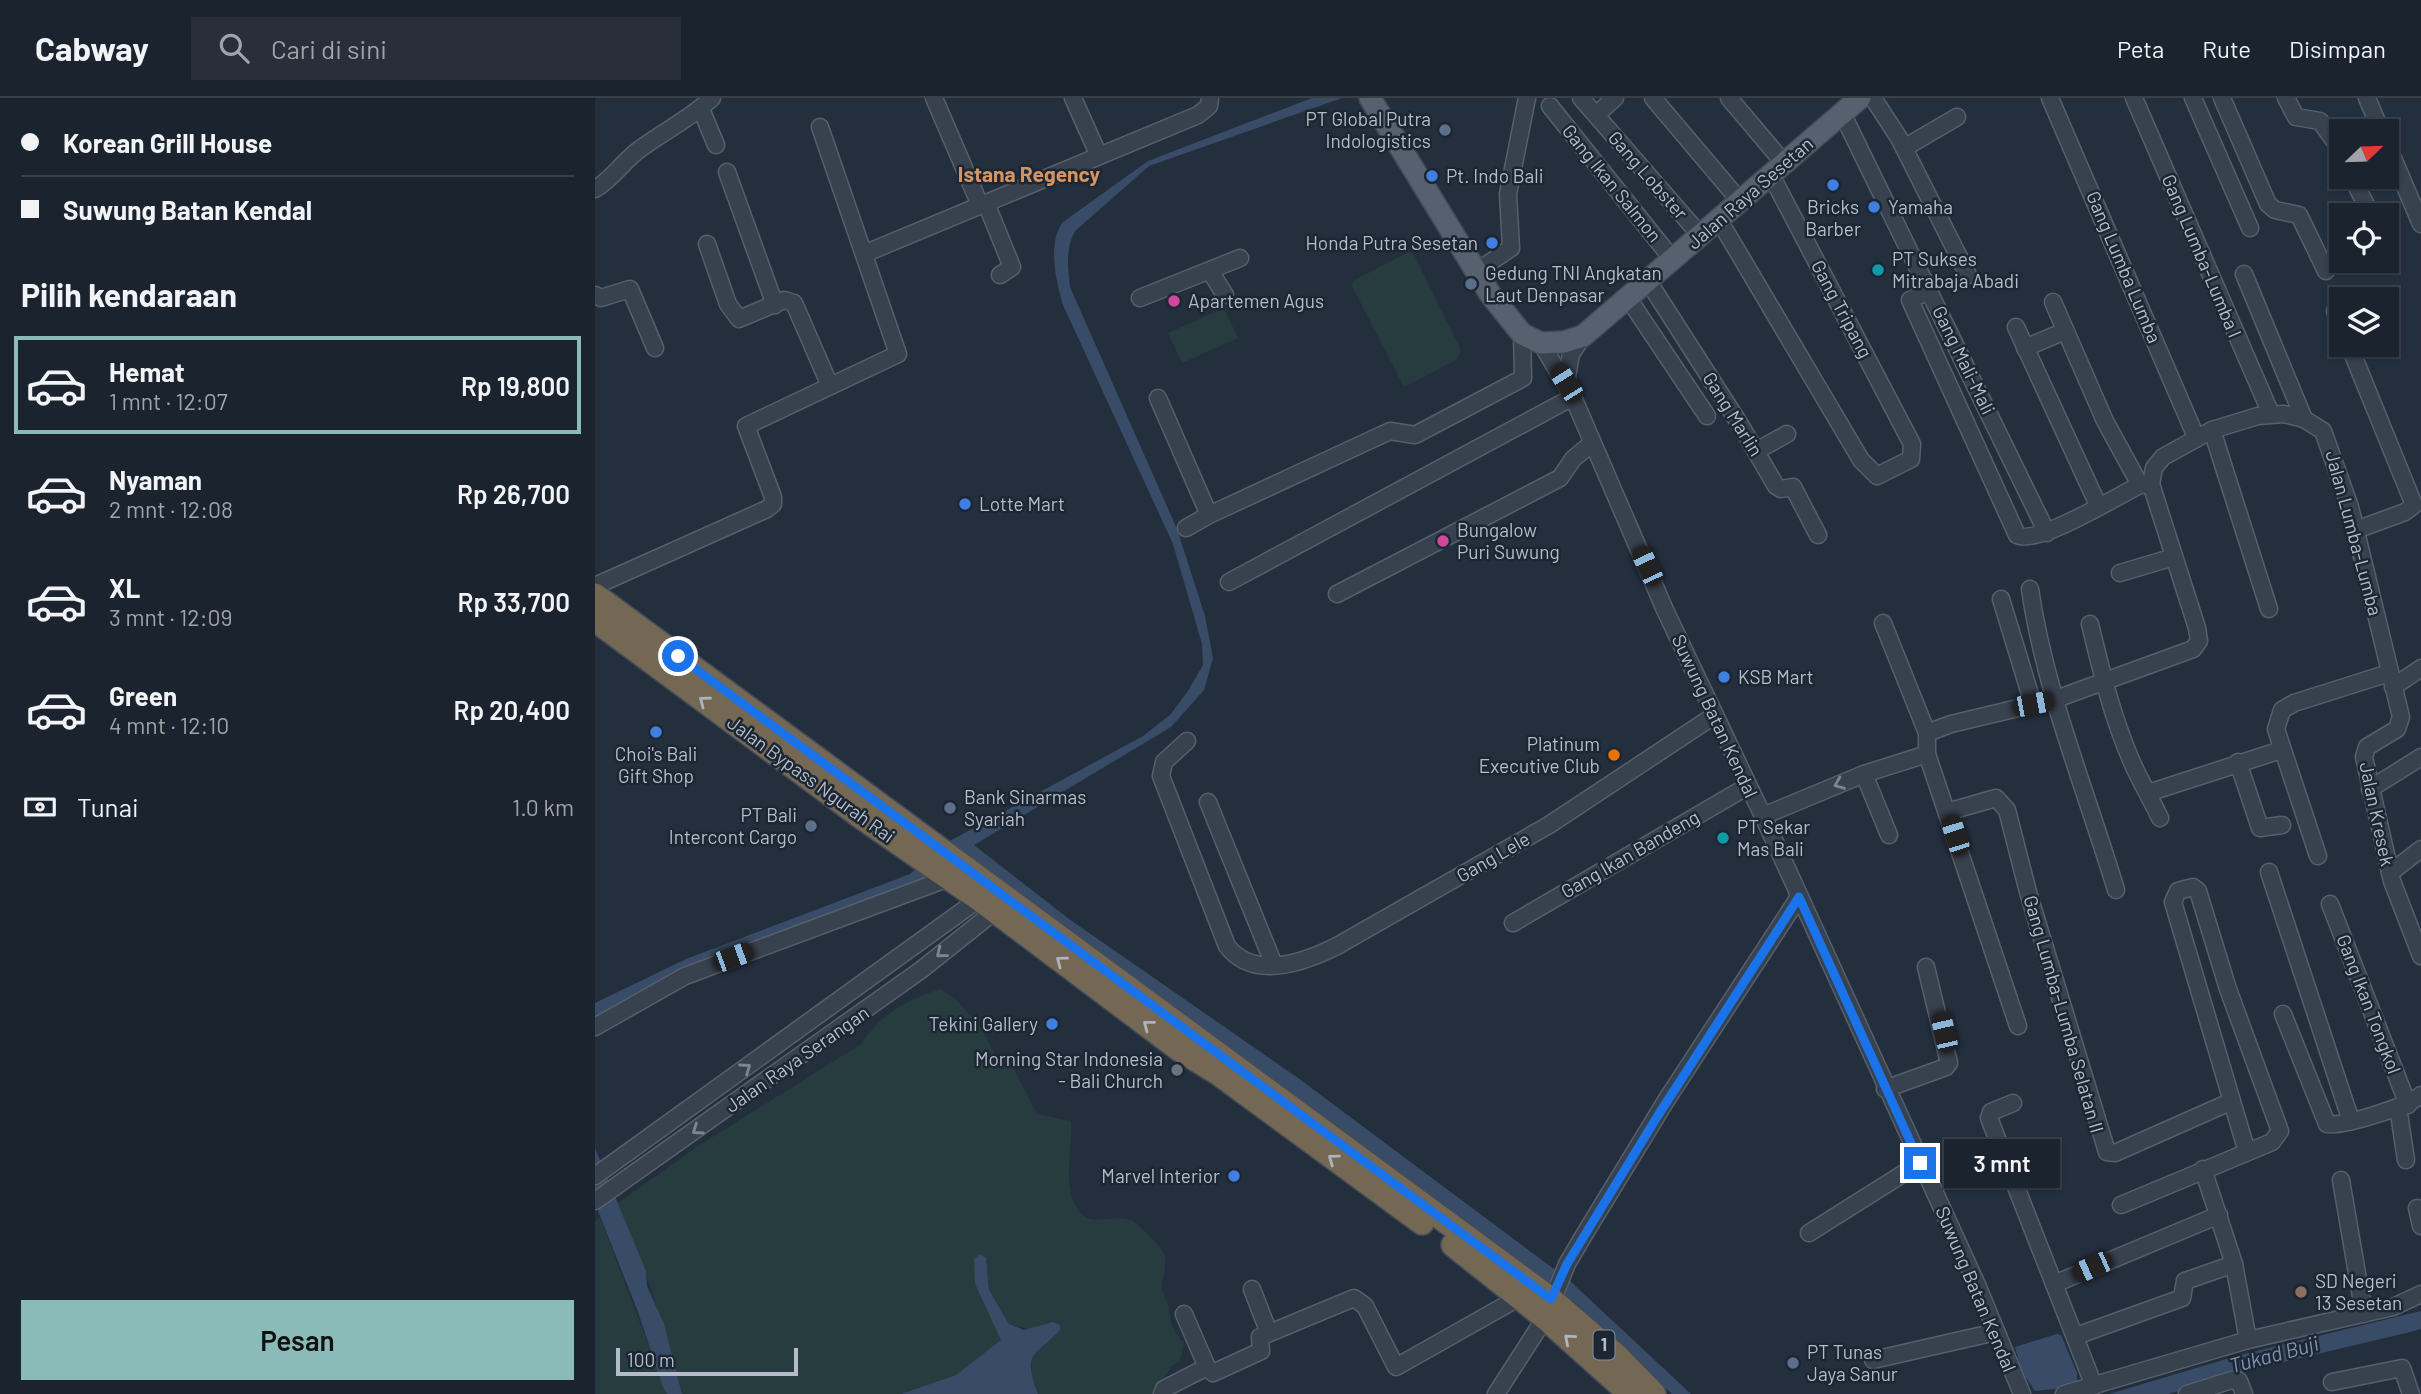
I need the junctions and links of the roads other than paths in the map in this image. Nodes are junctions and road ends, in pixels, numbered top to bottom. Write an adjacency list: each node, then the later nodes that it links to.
1 (934, 98): 34 (street)
2 (1073, 98): 28 (street)
3 (1210, 98): 28 (street)
4 (1370, 98): 45 (main road)
5 (1527, 98): 45 (street)
6 (1581, 98): 21 (street, Gang Lobster)
7 (1615, 98): 21 (street, Gang Lobster)
8 (1653, 98): 33 (street)
9 (1729, 98): 29 (street, Gang Tripang)
10 (1860, 98): 20 (main road, Jalan Raya Sesetan)
11 (1873, 98): 27 (street)
12 (2050, 98): 72 (street, Gang Lumba Lumba)
13 (2134, 98): 67 (street, Gang Lumba-Lumba I)
14 (2193, 98): 37 (street)
15 (2222, 98): 44 (street)
16 (2286, 98): 25 (street)
17 (2367, 98): 23 (street)
18 (706, 103): 26 (street); 32 (street)
19 (1550, 106): 42 (street, Gang Ikan Salmon)
20 (1842, 113): 29 (main road, Jalan Raya Sesetan); 50 (street, Gang Mali-Mali)
21 (1596, 115): 38 (street, Gang Lobster)
22 (1957, 117): 27 (street)
23 (2376, 119)
24 (820, 127): 40 (street)
25 (2329, 133)
26 (716, 145)
27 (1904, 148): 48 (street)
28 (1099, 156): 34 (street)
29 (1778, 169): 33 (main road, Jalan Raya Sesetan); 35 (street, Gang Tripang)
30 (727, 172): 56 (street)
31 (2399, 172): 36 (street)
32 (595, 189)
33 (1740, 201): 35 (main road, Jalan Raya Sesetan)
34 (983, 204): 40 (street); 47 (street)
35 (1719, 220): 38 (main road, Jalan Raya Sesetan)
36 (2421, 223)
37 (2250, 228)
38 (1701, 236): 42 (main road, Jalan Raya Sesetan)
39 (707, 244): 56 (street)
40 (866, 253): 64 (street)
41 (1240, 258): 43 (street)
42 (1673, 260): 49 (main road, Jalan Raya Sesetan)
43 (1210, 271): 52 (street); 53 (street)
44 (2326, 271)
45 (1476, 272): 60 (main road)
46 (2243, 274): 69 (street)
47 (1000, 275)
48 (1968, 275)
49 (1648, 281): 54 (main road, Jalan Raya Sesetan); 74 (street, Gang Marlin)
50 (1930, 290): 80 (street, Gang Mali-Mali); 80 (street)
51 (595, 295): 61 (street)
52 (1225, 295)
53 (1140, 298)
54 (1628, 298): 59 (main road, Jalan Raya Sesetan); 68 (street)
55 (2053, 302): 58 (street)
56 (775, 305): 64 (street)
57 (2016, 327): 62 (street)
58 (2065, 331): 62 (street); 75 (street)
59 (1583, 336): 60 (main road, Jalan Raya Sesetan); 65 (street)
60 (1532, 338): 65 (street, Suwung Batan Kendal); 77 (street)
61 (655, 348)
62 (2025, 348): 76 (street)
63 (2354, 357): 79 (street)
64 (830, 386): 85 (street)
65 (1569, 390): 73 (street, Suwung Batan Kendal); 84 (street)
66 (1158, 398): 77 (street)
67 (2271, 414): 69 (street); 70 (street)
68 (1707, 416)
69 (2304, 419): 79 (street, Jalan Lumba-Lumba)
70 (2212, 430): 72 (street); 90 (street)
71 (1787, 434): 74 (street)
72 (2196, 437): 75 (street)
73 (1591, 444): 87 (street); 99 (street, Suwung Batan Kendal)
74 (1756, 451): 81 (street, Gang Marlin)
75 (2145, 485): 76 (street); 82 (street)
76 (2098, 505): 80 (street)
77 (1209, 515): 78 (street)
78 (1186, 528)
79 (2356, 530): 95 (street, Jalan Lumba-Lumba)
80 (2047, 533)
81 (1818, 535)
82 (2174, 557): 83 (street); 96 (street)
83 (2120, 573)
84 (1229, 582)
85 (595, 586)
86 (2030, 589): 97 (street)
87 (1337, 594)
88 (595, 595): 116 (highway, Jalan Bypass Ngurah Rai / 1)
89 (2001, 599): 98 (street)
90 (2269, 609)
91 (595, 620): 116 (highway, Jalan Bypass Ngurah Rai / 1, one-way to 91)
92 (1883, 623): 100 (street)
93 (2090, 624): 96 (street)
94 (2421, 668): 95 (street)
95 (2391, 680): 102 (street); 108 (street, Jalan Kresek)
96 (2103, 681): 97 (street); 109 (street)
97 (2056, 699): 98 (street); 122 (street)
98 (2033, 704): 100 (street)
99 (1715, 715): 107 (street, Suwung Batan Kendal); 129 (street, Gang Lele)
100 (1927, 733): 103 (street)
101 (1187, 741): 129 (street, Gang Lele)
102 (2281, 750): 105 (street); 118 (street)
103 (1927, 754): 106 (street); 111 (street)
104 (2421, 757): 108 (street)
105 (2238, 762): 109 (street); 114 (street)
106 (1864, 774): 112 (street, one-way to 112); 115 (street)
107 (1748, 786): 112 (street, Suwung Batan Kendal); 126 (street, Gang Ikan Bandeng)
108 (2370, 789): 121 (street, Jalan Kresek)
109 (2148, 793): 113 (street)
110 (1208, 802): 129 (street)
111 (1947, 811): 133 (street); 136 (street, Gang Lumba-Lumba Selatan II)
112 (1763, 816): 123 (street, Suwung Batan Kendal)
113 (2160, 818)
114 (2282, 825)
115 (1889, 835)
116 (924, 849): 119 (highway, Jalan Bypass Ngurah Rai / 1)
117 (2421, 849): 121 (street)
118 (2318, 856)
119 (950, 871): 125 (highway, Jalan Bypass Ngurah Rai / 1); 131 (highway, Jalan Bypass Ngurah Rai / 1); 134 (street)
120 (2269, 873): 139 (street)
121 (2389, 873): 127 (street, Jalan Kresek)
122 (2116, 890)
123 (1799, 897): 135 (street, Suwung Batan Kendal); 157 (street)
124 (2330, 904): 137 (street, Gang Ikan Tongkol)
125 (987, 905): 131 (highway, Jalan Bypass Ngurah Rai / 1, one-way to 125); 144 (street, Jalan Raya Serangan, one-way to 125); 146 (street, Jalan Raya Serangan, one-way to 146)
126 (1513, 923)
127 (2417, 935): 128 (street, Jalan Kresek)
128 (2421, 956)
129 (1274, 965)
130 (1926, 967): 135 (street)
131 (1117, 991): 156 (highway, Jalan Bypass Ngurah Rai / 1, one-way to 131); 157 (highway, Jalan Bypass Ngurah Rai / 1)
132 (2283, 1014): 139 (street)
133 (2018, 1026)
134 (595, 1027)
135 (1885, 1089): 142 (street, Suwung Batan Kendal)
136 (2230, 1102): 140 (street); 140 (street)
137 (2409, 1102): 139 (street); 141 (street, Gang Ikan Tongkol)
138 (2013, 1103): 153 (street)
139 (2351, 1121)
140 (2247, 1152): 143 (street)
141 (2406, 1160)
142 (1920, 1163): 151 (street); 160 (street, Suwung Batan Kendal)
143 (2203, 1169): 147 (street); 149 (street)
144 (595, 1176)
145 (2341, 1180): 159 (street)
146 (595, 1201)
147 (2121, 1205)
148 (2417, 1209): 150 (street)
149 (2219, 1215): 152 (street); 153 (street)
150 (2421, 1226)
151 (1809, 1233)
152 (2234, 1264): 162 (street); 163 (street)
153 (2054, 1284): 162 (street)
154 (1252, 1289): 161 (street)
155 (2421, 1294): 159 (street)
156 (1520, 1297): 157 (highway, Jalan Bypass Ngurah Rai / 1); 161 (street)
157 (1550, 1303): 171 (street); 172 (highway, Jalan Bypass Ngurah Rai / 1, one-way to 157); 173 (highway, Jalan Bypass Ngurah Rai / 1)
158 (1184, 1314): 165 (street)
159 (2364, 1314): 163 (street)
160 (1996, 1332): 164 (street); 174 (street, Suwung Batan Kendal)
161 (1269, 1334): 165 (street)
162 (2076, 1336): 167 (street)
163 (2248, 1340): 167 (street)
164 (1873, 1360)
165 (1207, 1367): 170 (street)
166 (2332, 1381): 169 (street)
167 (2094, 1386): 175 (street)
168 (2241, 1388): 176 (street)
169 (2407, 1393)
170 (1162, 1394)
171 (1496, 1394)
172 (1630, 1394)
173 (1654, 1394)
174 (2022, 1394)
175 (2064, 1394)
176 (2187, 1394)

